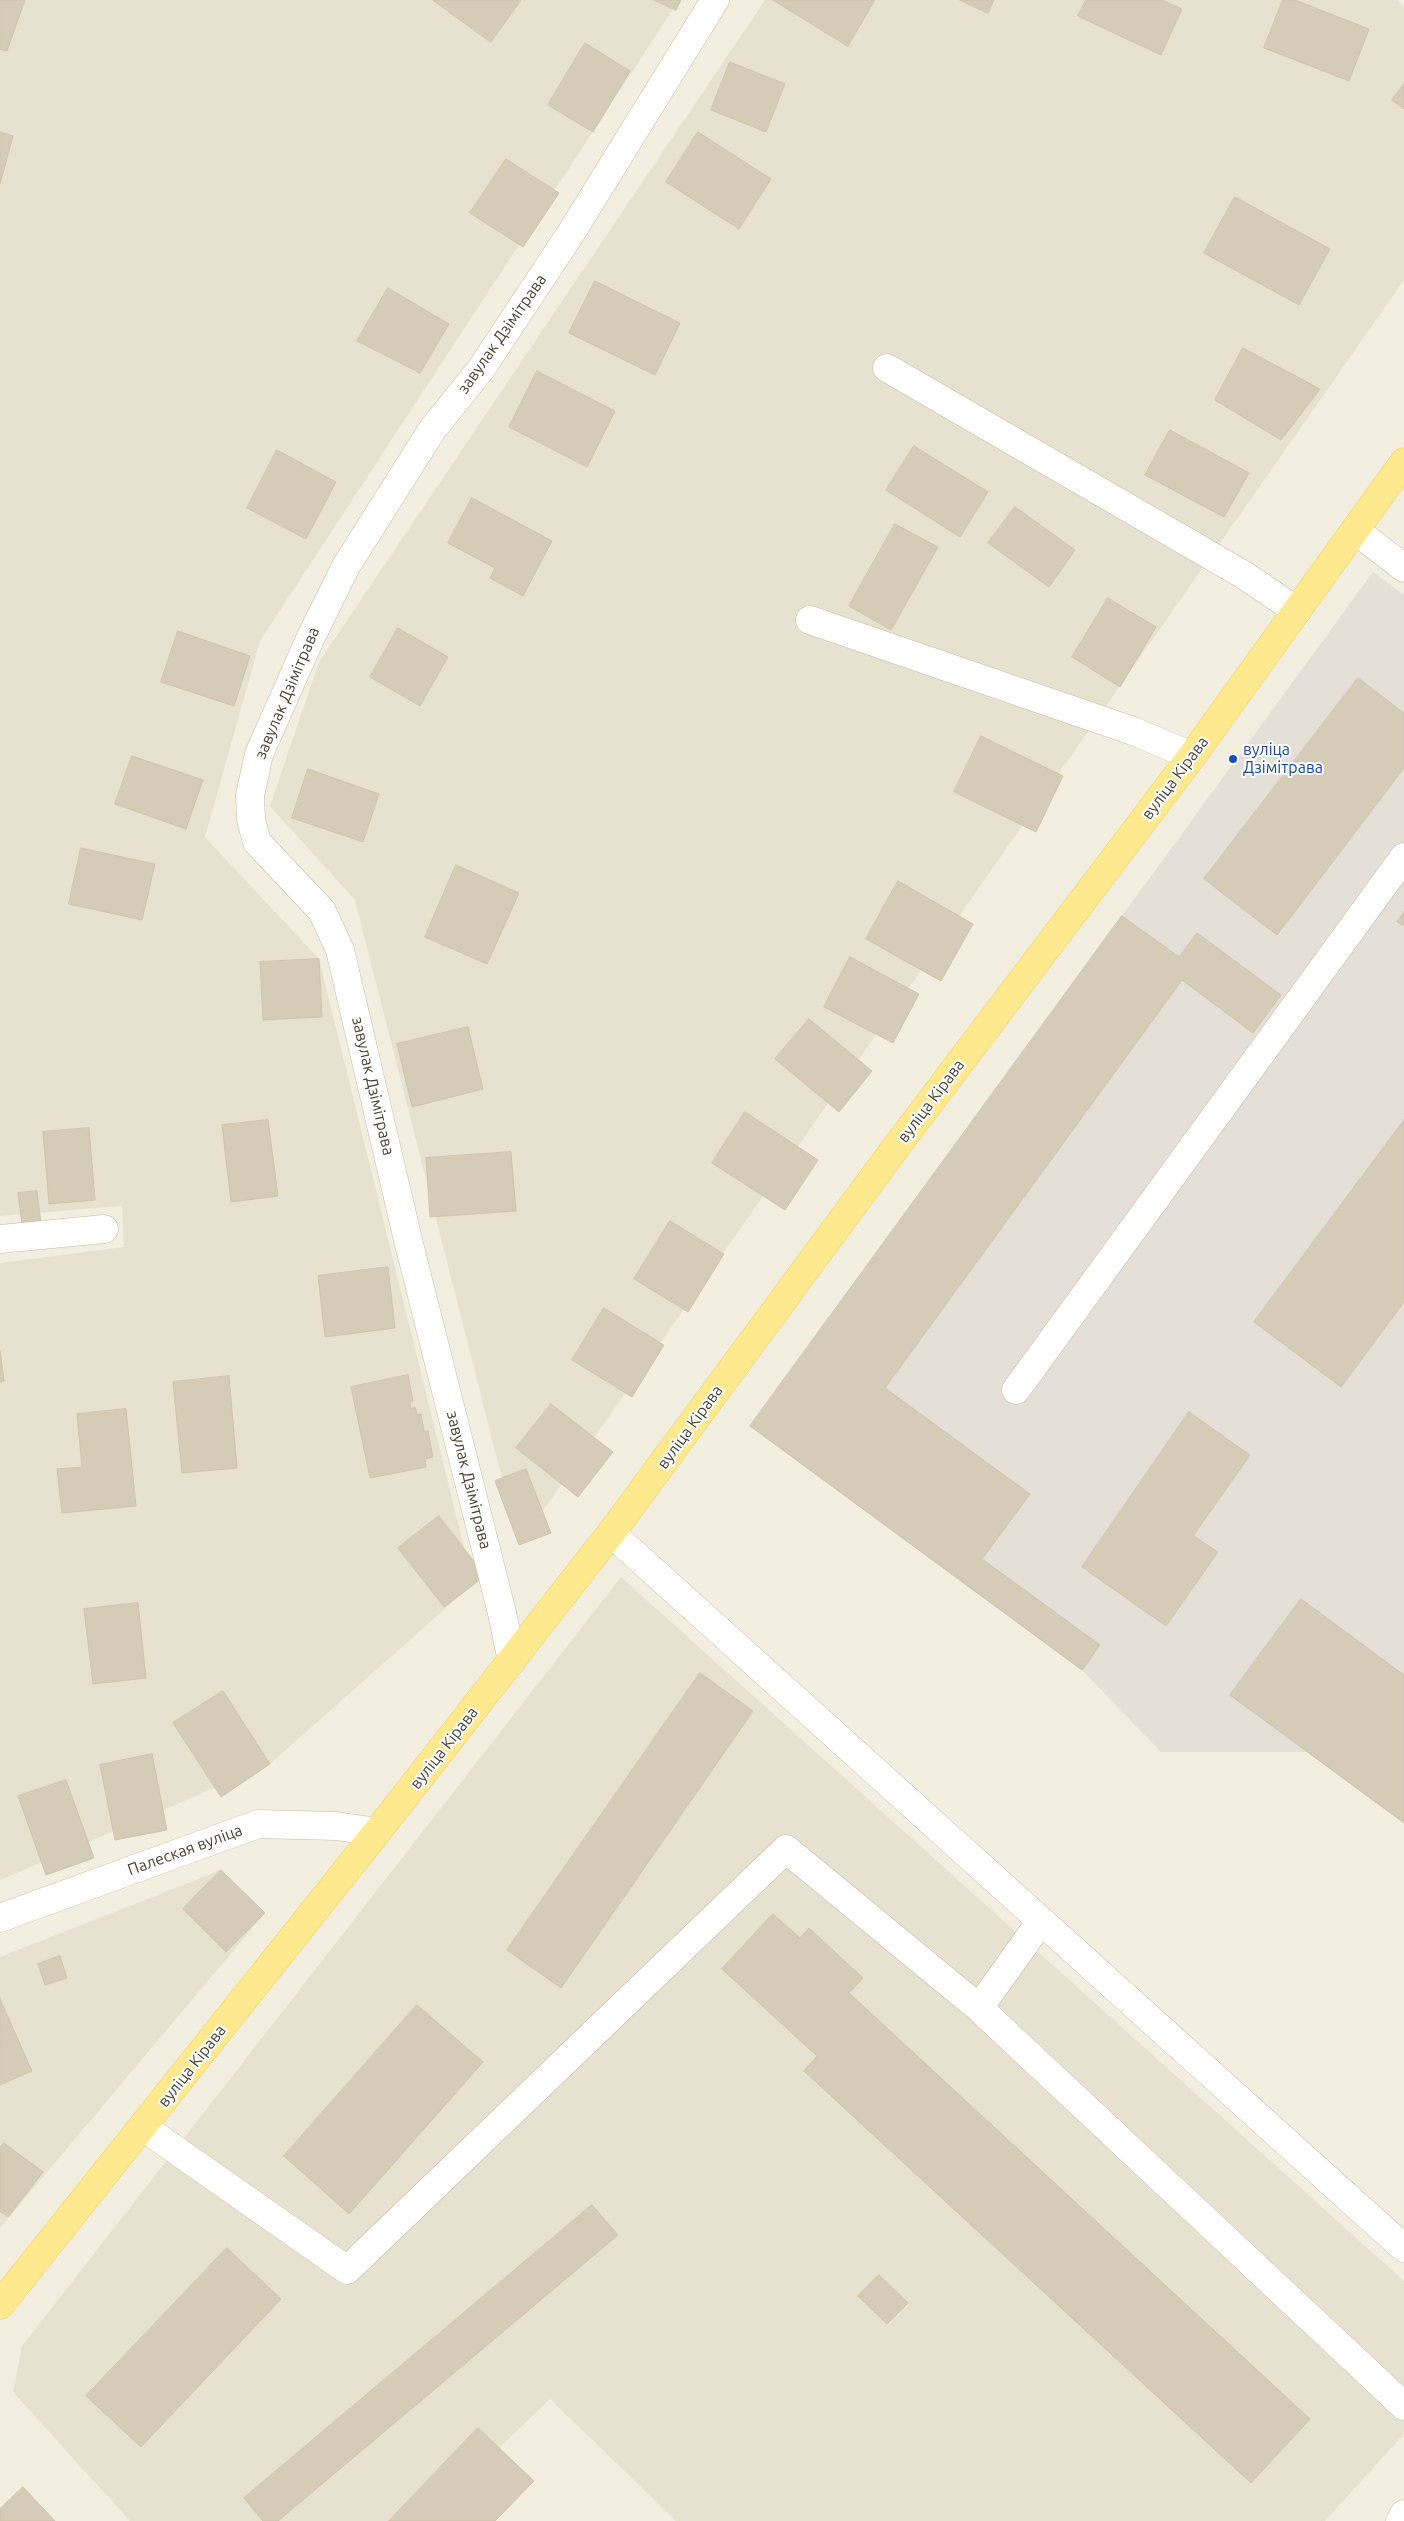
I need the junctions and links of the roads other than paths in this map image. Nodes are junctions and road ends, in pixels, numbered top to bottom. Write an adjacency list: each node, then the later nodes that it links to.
1 (715, 0): 14 (street, завулак Дзімітрава)
2 (887, 368): 6 (street)
3 (1404, 462): 4 (main road, вуліца Кірава)
4 (1355, 530): 5 (street); 6 (main road, вуліца Кірава)
5 (1404, 568)
6 (1297, 611): 8 (main road, вуліца Кірава)
7 (810, 620): 8 (street)
8 (1192, 756): 13 (main road, вуліца Кірава)
9 (1404, 857): 12 (street)
10 (104, 1229): 11 (street)
11 (0, 1239)
12 (1016, 1390)
13 (611, 1533): 14 (main road, вуліца Кірава); 17 (street)
14 (512, 1661): 15 (main road, вуліца Кірава)
15 (377, 1832): 16 (street, Палеская вуліца); 19 (main road, вуліца Кірава)
16 (0, 1918)
17 (1040, 1921): 18 (street); 20 (street)
18 (979, 2008): 19 (street); 22 (street)
19 (144, 2127): 21 (main road, вуліца Кірава)
20 (1404, 2248)
21 (0, 2305)
22 (1404, 2406)
23 (1404, 2514): 24 (street)
24 (1400, 2521)

